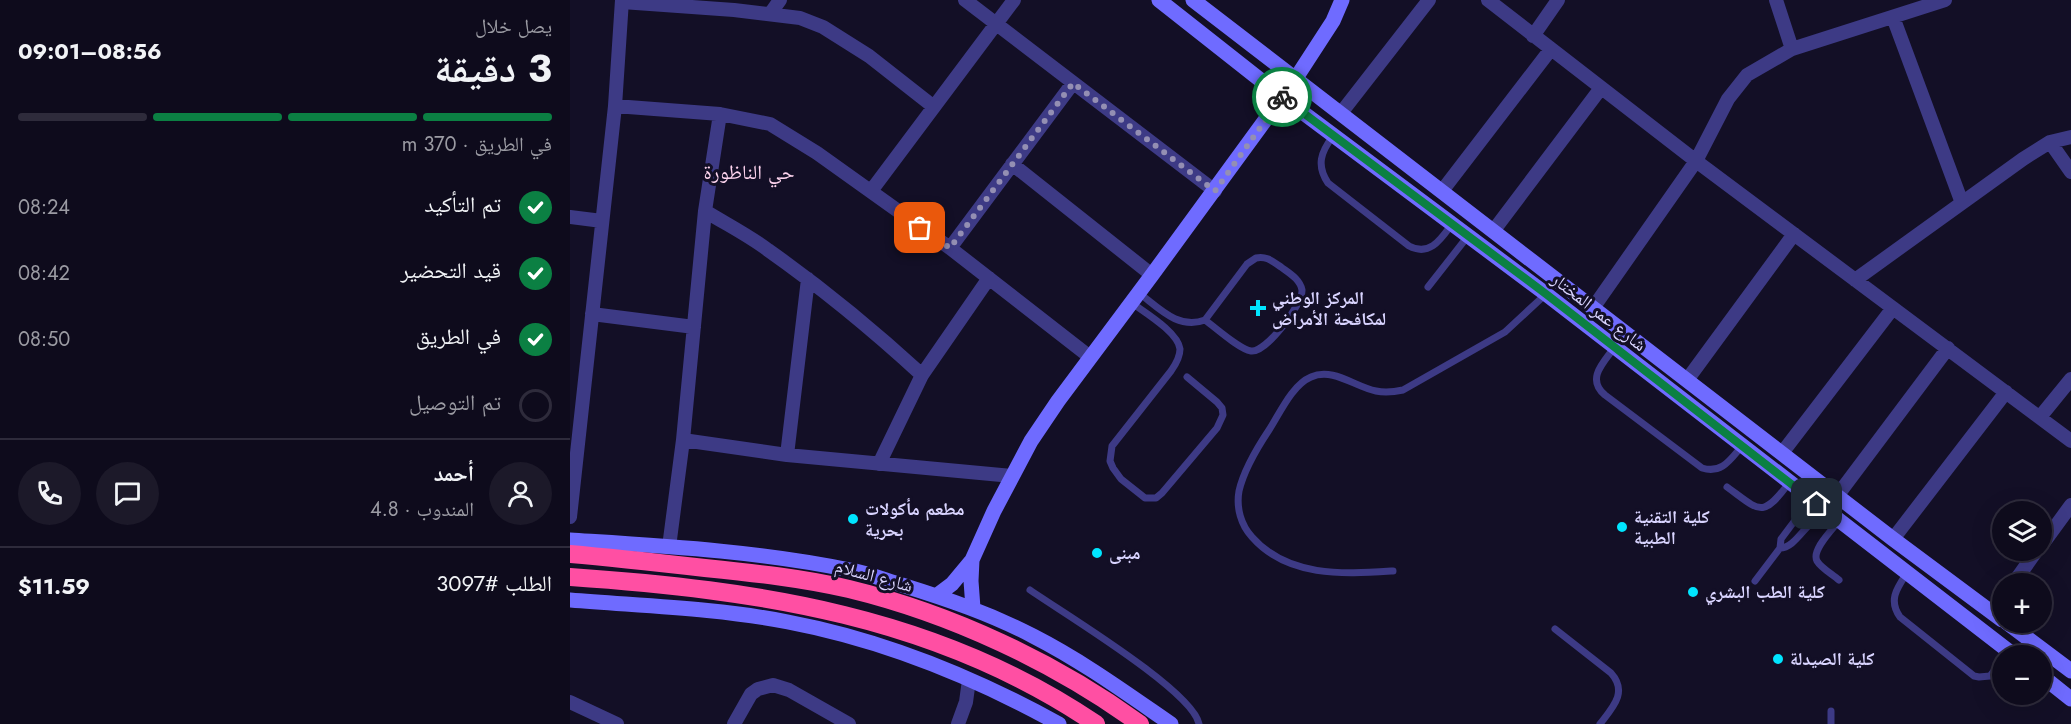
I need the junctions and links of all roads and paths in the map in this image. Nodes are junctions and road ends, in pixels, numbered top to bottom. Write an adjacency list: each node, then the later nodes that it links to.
1 (780, 0): 14 (street)
2 (965, 0): 16 (street)
3 (1014, 0): 16 (street)
4 (1159, 0): 23 (street, شارع عمر المختار)
5 (1193, 0): 20 (street, شارع عمر المختار)
6 (1342, 0): 20 (street)
7 (1429, 0): 26 (street)
8 (1488, 0): 17 (street)
9 (1558, 0): 17 (street)
10 (1776, 0): 18 (street)
11 (1945, 0): 15 (street)
12 (622, 1): 13 (street); 24 (street)
13 (710, 4): 14 (street)
14 (770, 14): 25 (street)
15 (1893, 17): 18 (street); 37 (street)
16 (996, 24): 21 (street); 25 (street)
17 (1533, 36): 19 (street)
18 (1792, 49): 31 (street)
19 (1551, 50): 22 (street); 36 (street)
20 (1296, 78): 23 (street); 26 (street, شارع عمر المختار)
21 (1073, 83): 32 (street); 35 (street)
22 (1601, 88): 31 (street); 42 (street)
23 (1282, 97): 28 (street, شارع عمر المختار); 35 (street)
24 (615, 106): 27 (street); 40 (street)
25 (934, 107): 34 (street)
26 (1341, 113): 36 (street, شارع عمر المختار)
27 (720, 114): 34 (street); 38 (street)
28 (1334, 135): 41 (street, شارع عمر المختار); 41 (lane)
29 (2071, 137): 30 (street)
30 (2050, 142): 33 (street); 37 (street)
31 (1696, 161): 43 (street); 54 (street)
32 (1012, 164): 45 (street); 46 (street)
33 (2071, 172)
34 (871, 191): 45 (street)
35 (1215, 191): 46 (street)
36 (1442, 192): 42 (street, شارع عمر المختار)
37 (1962, 203): 49 (street)
38 (705, 211): 48 (street); 58 (street)
39 (570, 217): 40 (street)
40 (602, 221): 56 (street)
41 (1452, 224): 44 (street, شارع عمر المختار)
42 (1494, 230): 50 (street, شارع عمر المختار)
43 (1794, 234): 49 (street); 64 (street)
44 (1468, 236): 51 (lane); 52 (street, شارع عمر المختار)
45 (950, 248): 47 (street)
46 (1152, 275): 53 (street)
47 (989, 278): 61 (street); 62 (street)
48 (808, 279): 62 (street); 73 (street)
49 (1855, 279): 55 (street)
50 (1558, 280): 52 (street); 54 (street, شارع عمر المختار)
51 (1428, 287)
52 (1546, 294): 59 (street, شارع عمر المختار); 90 (lane)
53 (1135, 298): 57 (lane); 61 (street); 63 (lane)
54 (1593, 308): 64 (street, شارع عمر المختار)
55 (1893, 308): 60 (street); 72 (street)
56 (592, 314): 58 (street); 67 (street)
57 (1205, 320): 57 (lane)
58 (694, 327): 69 (street)
59 (1614, 348): 71 (street, شارع عمر المختار); 71 (lane)
60 (1948, 348): 66 (street); 79 (street)
61 (1090, 357): 75 (street)
62 (922, 375): 74 (street)
63 (1187, 377)
64 (1687, 380): 72 (street, شارع عمر المختار)
65 (2071, 380): 68 (street)
66 (2006, 392): 68 (street); 84 (street)
67 (576, 398): 82 (street)
68 (2040, 417): 70 (street)
69 (683, 440): 73 (street); 86 (street)
70 (2071, 441)
71 (1742, 446): 76 (street, شارع عمر المختار)
72 (1782, 453): 79 (street, شارع عمر المختار)
73 (787, 455): 74 (street)
74 (879, 464): 75 (street)
75 (1012, 476): 89 (street)
76 (1790, 483): 77 (lane); 78 (street, شارع عمر المختار)
77 (1727, 487)
78 (1806, 495): 81 (street, شارع عمر المختار); 87 (lane)
79 (1837, 496): 84 (street, شارع عمر المختار)
80 (2071, 505): 83 (street)
81 (1834, 516): 87 (lane); 91 (street, شارع عمر المختار); 93 (lane)
82 (570, 517)
83 (2052, 531)
84 (1893, 539): 99 (street, شارع عمر المختار)
85 (570, 540): 86 (street)
86 (669, 547): 96 (street)
87 (1780, 548): 94 (lane)
88 (570, 554): 116 (highway, شارع السلام)
89 (972, 560): 96 (street); 98 (street)
90 (1393, 571)
91 (1908, 573): 102 (street, شارع عمر المختار); 104 (lane)
92 (570, 577): 115 (highway)
93 (1839, 579)
94 (1755, 581)
95 (1030, 590): 118 (lane)
96 (936, 596): 98 (street)
97 (570, 600): 105 (street)
98 (973, 608): 117 (street)
99 (1992, 612)
100 (1555, 629): 119 (lane)
101 (2020, 633): 103 (street, شارع عمر المختار)
102 (1995, 645)
103 (2071, 671)
104 (1992, 674)
105 (969, 680): 113 (street); 114 (street)
106 (2052, 684): 107 (street)
107 (2071, 699)
108 (570, 702): 110 (street)
109 (1831, 711): 120 (lane)
110 (617, 724)
111 (734, 724): 112 (street)
112 (849, 724)
113 (958, 724)
114 (1059, 724)
115 (1096, 724)
116 (1140, 724)
117 (1171, 724)
118 (1199, 724)
119 (1600, 724)
120 (1831, 724)

